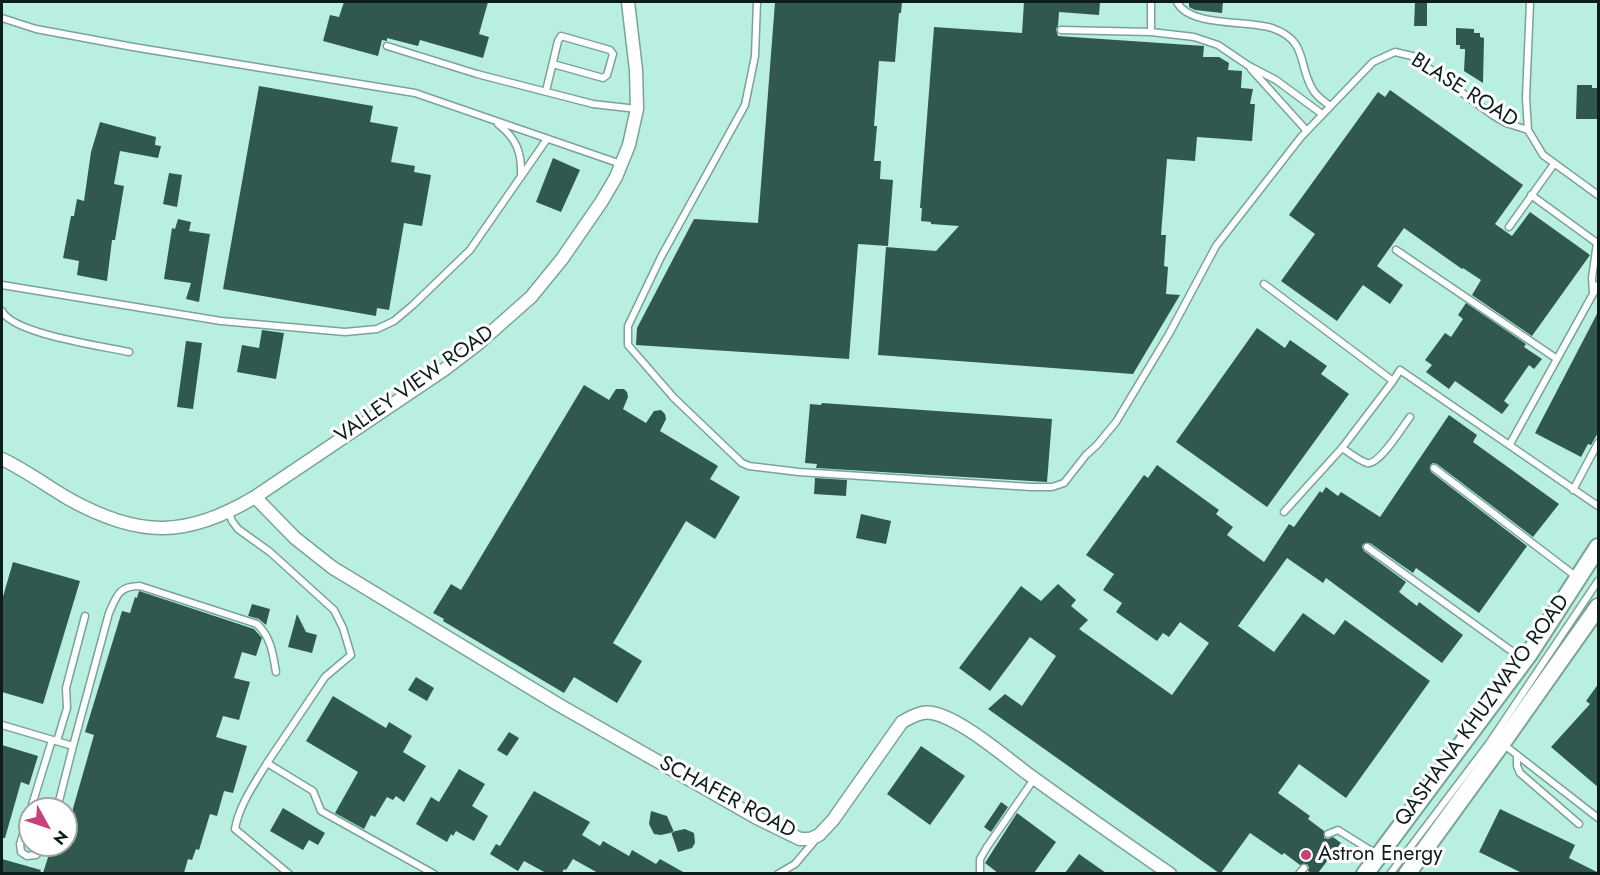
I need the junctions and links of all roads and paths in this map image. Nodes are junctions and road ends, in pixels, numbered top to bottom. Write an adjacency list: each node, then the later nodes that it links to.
1 (628, 2): 14 (street, VALLEY VIEW ROAD)
2 (757, 2): 18 (lane, BLASE ROAD)
3 (1151, 2): 8 (lane)
4 (1177, 2): 13 (lane)
5 (1530, 2): 17 (lane)
6 (2, 18): 16 (lane)
7 (1061, 30): 8 (lane)
8 (1151, 32): 11 (lane)
9 (387, 46): 12 (lane)
10 (553, 64): 10 (lane); 12 (lane)
11 (1249, 66): 15 (lane); 18 (lane)
12 (546, 91): 14 (lane)
13 (1330, 106): 15 (lane, BLASE ROAD); 17 (lane, BLASE ROAD)
14 (637, 109): 20 (street, VALLEY VIEW ROAD)
15 (1322, 114): 18 (lane, BLASE ROAD)
16 (492, 119): 19 (lane); 22 (lane)
17 (1528, 130): 21 (lane, BLASE ROAD)
18 (1307, 131)
19 (547, 139): 20 (lane); 22 (lane)
20 (621, 164): 42 (street, VALLEY VIEW ROAD)
21 (1554, 164): 23 (lane); 24 (lane, BLASE ROAD)
22 (521, 177): 28 (lane)
23 (1531, 195): 25 (lane); 30 (lane)
24 (1599, 195)
25 (1509, 227)
26 (1396, 250): 33 (lane)
27 (1264, 284): 34 (lane)
28 (2, 285)
29 (1599, 285): 30 (lane)
30 (1593, 293): 33 (lane)
31 (2, 311): 32 (lane)
32 (129, 352)
33 (1557, 359): 37 (lane)
34 (1393, 381): 37 (lane); 38 (lane)
35 (1410, 417): 38 (lane)
36 (1599, 443): 41 (lane)
37 (1510, 444): 41 (lane)
38 (1342, 448): 44 (lane)
39 (2, 459): 45 (street, VALLEY VIEW ROAD)
40 (1434, 468): 48 (lane)
41 (1573, 490): 43 (lane)
42 (255, 497): 45 (street, VALLEY VIEW ROAD); 66 (street, SCHAFER ROAD)
43 (1599, 506)
44 (1284, 512)
45 (229, 513): 59 (lane)
46 (1367, 547): 52 (lane)
47 (1599, 548): 48 (main road, QASHANA KHUZWAYO ROAD)
48 (1578, 579): 52 (main road, QASHANA KHUZWAYO ROAD)
49 (1599, 581): 74 (lane)
50 (1599, 607): 56 (main road, QASHANA KHUZWAYO ROAD)
51 (85, 616): 55 (lane)
52 (1524, 661): 67 (main road, QASHANA KHUZWAYO ROAD)
53 (276, 672): 57 (lane)
54 (2, 725): 55 (lane)
55 (55, 741): 57 (lane); 61 (lane)
56 (1502, 743): 58 (lane); 75 (main road, QASHANA KHUZWAYO ROAD)
57 (73, 746): 62 (lane)
58 (1517, 755): 63 (lane); 64 (lane)
59 (267, 763): 68 (lane); 69 (lane)
60 (1035, 779): 66 (street, SCHAFER ROAD); 71 (lane); 72 (street, SCHAFER ROAD)
61 (36, 797)
62 (60, 797)
63 (1599, 818)
64 (1579, 824)
65 (1328, 834): 67 (lane)
66 (819, 835): 70 (lane)
67 (1379, 856): 73 (main road, QASHANA KHUZWAYO ROAD)
68 (290, 873)
69 (434, 873)
70 (778, 873)
71 (980, 873)
72 (1170, 873)
73 (1365, 873)
74 (1390, 873)
75 (1407, 873)

